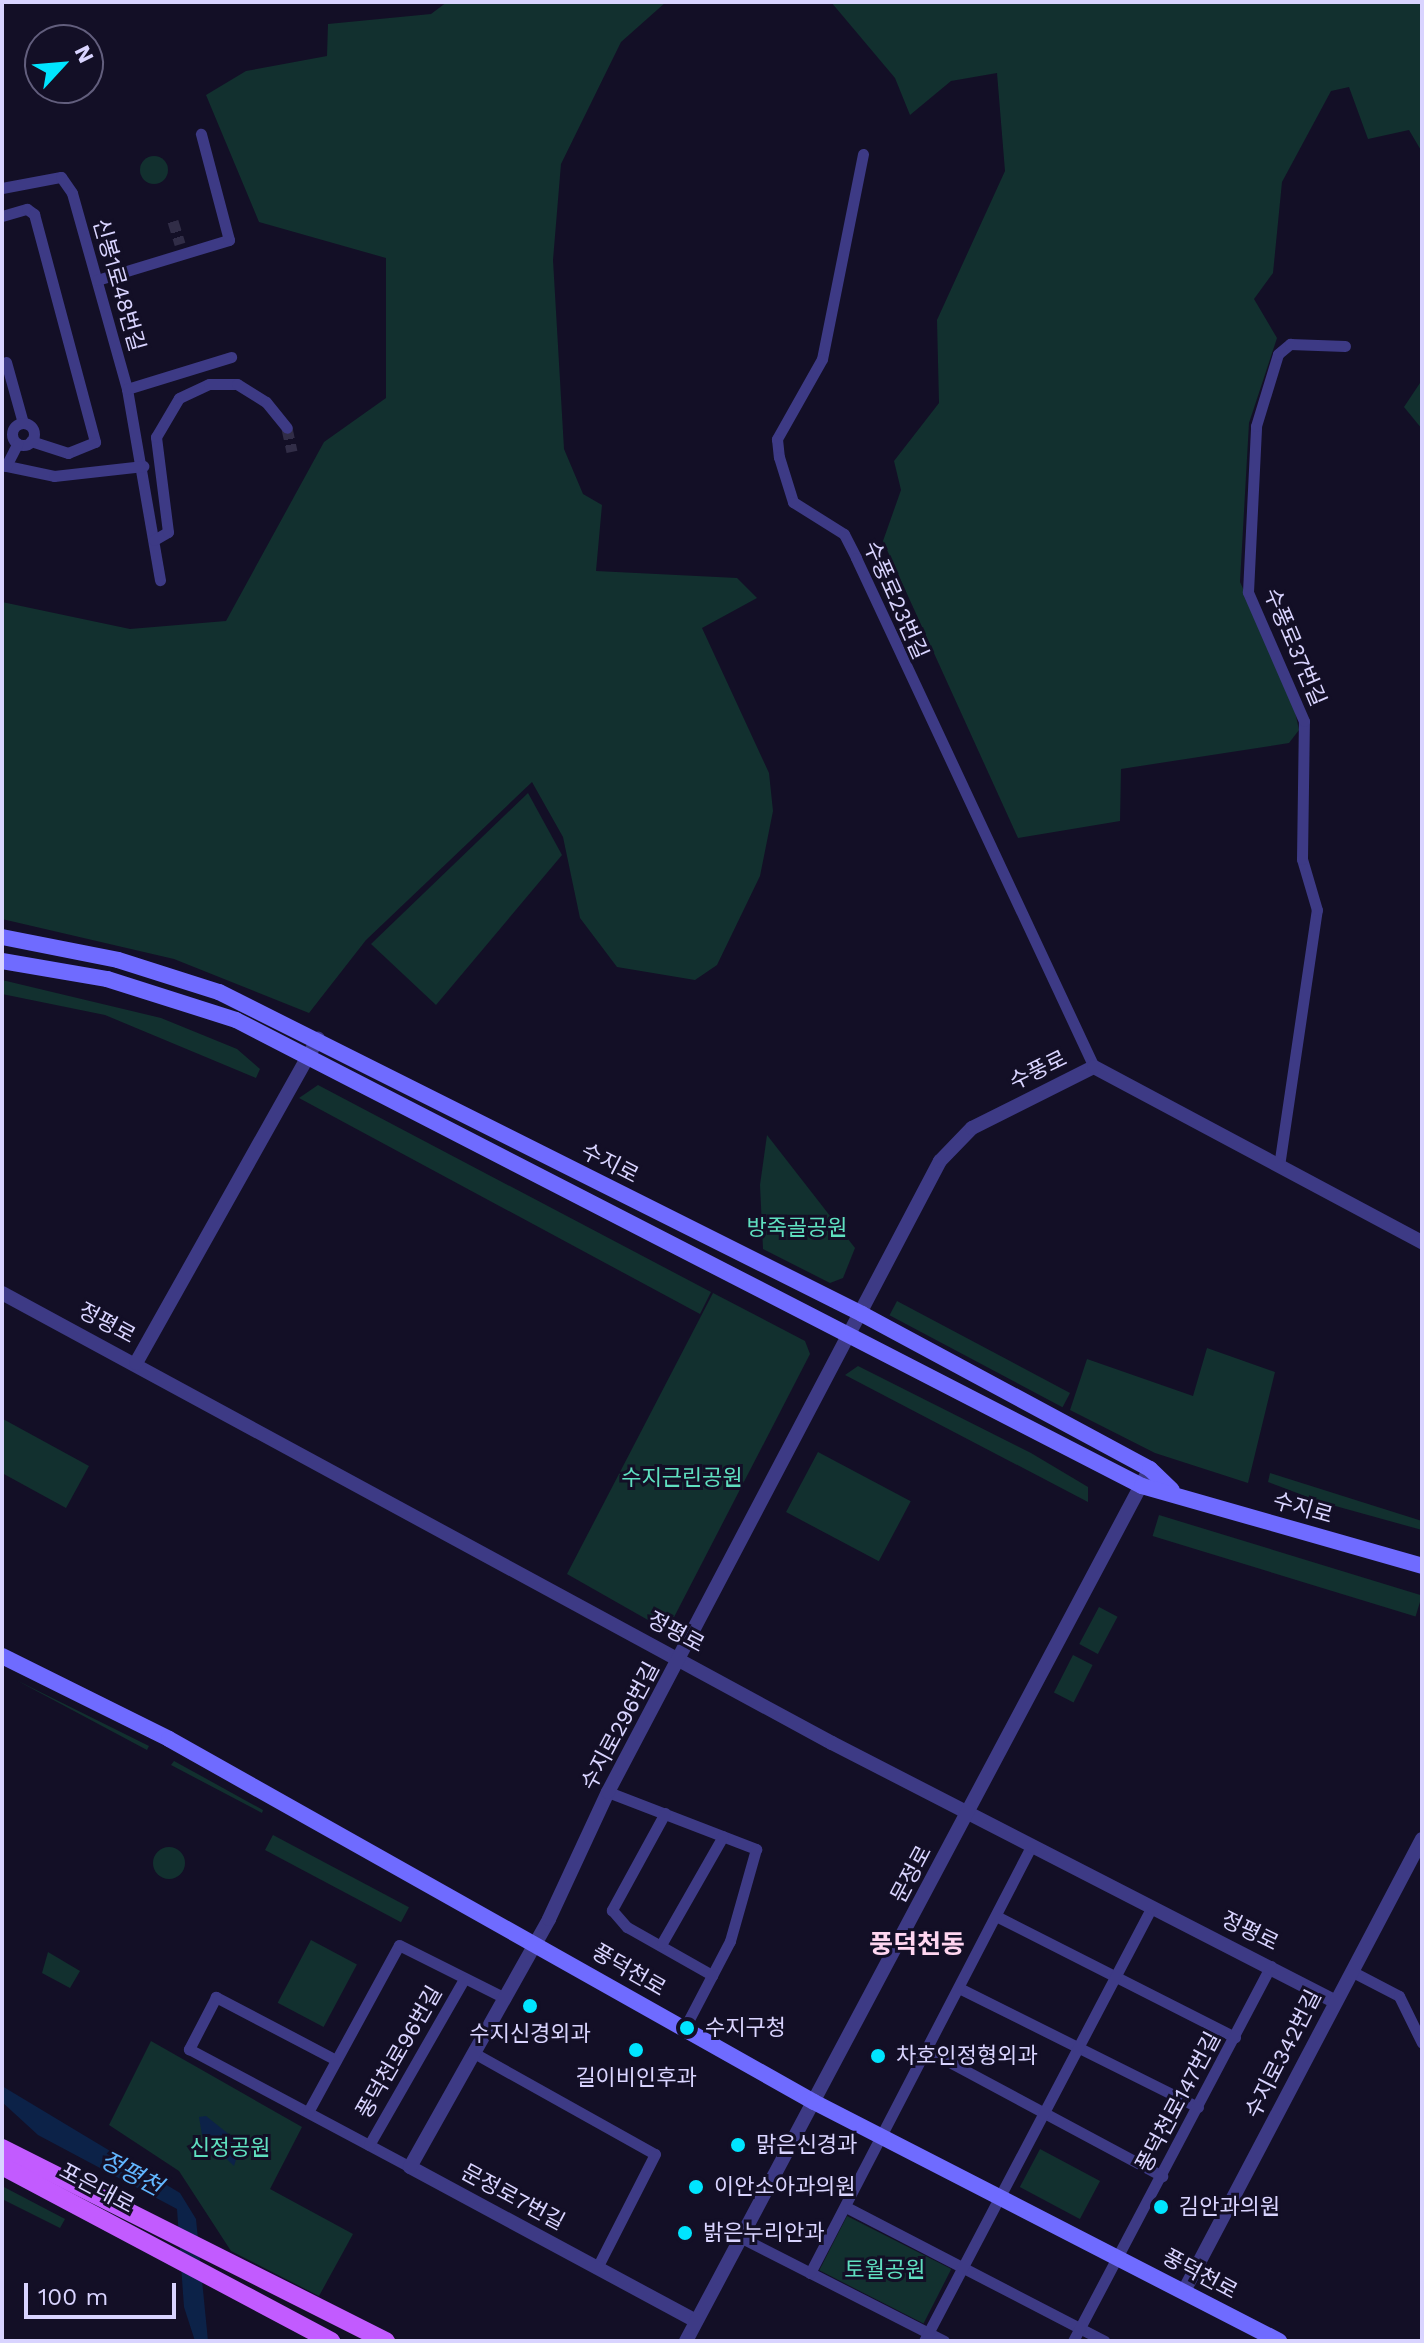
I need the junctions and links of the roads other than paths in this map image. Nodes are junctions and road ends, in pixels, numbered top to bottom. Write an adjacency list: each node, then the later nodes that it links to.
1 (201, 134): 5 (street)
2 (863, 154): 22 (street, 수풍로23번길)
3 (2, 188): 5 (street, 신봉1로48번길)
4 (2, 216): 12 (street)
5 (97, 280): 9 (street, 신봉1로48번길)
6 (1345, 346): 23 (street, 수풍로37번길)
7 (231, 357): 9 (street)
8 (5, 364): 10 (street)
9 (127, 389): 15 (street, 신봉1로48번길)
10 (23, 423): 12 (street); 13 (street)
11 (287, 428): 16 (street)
12 (31, 441): 13 (street)
13 (17, 444): 14 (street)
14 (4, 466): 15 (street)
15 (143, 466): 16 (street, 신봉1로48번길)
16 (154, 540): 17 (street, 신봉1로48번길)
17 (160, 580)
18 (2, 937): 20 (main road, 수지로)
19 (2, 961): 21 (main road, 수지로)
20 (318, 1039): 21 (street); 26 (main road, 수지로)
21 (308, 1057): 27 (main road, 수지로); 28 (street)
22 (1094, 1067): 23 (street, 수풍로); 26 (street, 수풍로)
23 (1279, 1166): 24 (street, 수풍로)
24 (1422, 1242)
25 (2, 1293): 28 (street, 정평로)
26 (862, 1314): 27 (street, 수풍로); 29 (main road, 수지로)
27 (851, 1335): 30 (main road, 수지로); 34 (street, 수지로296번길)
28 (136, 1363): 34 (street, 정평로)
29 (1150, 1469): 30 (street, 문정로); 31 (main road, 수지로)
30 (1142, 1486): 31 (main road, 수지로); 36 (street, 문정로)
31 (1172, 1490): 32 (main road, 수지로)
32 (1422, 1566)
33 (2, 1656): 44 (main road, 풍덕천로)
34 (680, 1659): 35 (street, 수지로296번길); 36 (street, 정평로)
35 (608, 1792): 37 (street); 44 (street, 수지로296번길)
36 (970, 1810): 40 (street, 정평로); 60 (street, 문정로)
37 (665, 1813): 38 (street); 43 (street)
38 (723, 1836): 43 (street); 47 (street)
39 (1422, 1839): 46 (street, 수지로342번길)
40 (1032, 1845): 41 (street, 정평로); 42 (street)
41 (1151, 1908): 45 (street, 정평로); 48 (street)
42 (996, 1916): 48 (street); 50 (street)
43 (662, 1943): 47 (street)
44 (535, 1944): 51 (street, 수지로296번길); 53 (main road, 풍덕천로)
45 (1271, 1966): 52 (street, 정평로); 54 (street, 풍덕천로147번길)
46 (1351, 1971): 52 (street, 수지로342번길); 55 (street)
47 (712, 1975): 53 (street)
48 (1115, 1977): 54 (street); 56 (street)
49 (464, 1979): 51 (street, 풍덕천로96번길); 59 (street, 풍덕천로96번길); 65 (street, 풍덕천로96번길)
50 (959, 1988): 56 (street); 57 (street)
51 (505, 1998): 58 (street, 수지로296번길)
52 (1334, 2001): 77 (street, 수지로342번길)
53 (685, 2027): 60 (main road, 풍덕천로)
54 (1235, 2037): 61 (street, 풍덕천로147번길)
55 (1422, 2043)
56 (1078, 2049): 61 (street); 63 (street)
57 (927, 2050): 63 (street); 64 (street)
58 (474, 2053): 68 (street, 수지로296번길); 75 (street)
59 (336, 2060): 62 (street, 풍덕천로96번길); 62 (street)
60 (814, 2102): 64 (main road, 풍덕천로); 72 (street, 문정로)
61 (1198, 2107): 69 (street, 풍덕천로147번길)
62 (308, 2112): 65 (street, 문정로7번길)
63 (1043, 2112): 69 (street); 70 (street)
64 (883, 2134): 70 (main road, 풍덕천로); 71 (street)
65 (369, 2145): 68 (street, 문정로7번길)
66 (2, 2148): 84 (main road, 포은대로)
67 (2, 2166): 80 (main road, 포은대로)
68 (410, 2167): 75 (street, 문정로7번길)
69 (1162, 2176): 73 (street, 풍덕천로147번길)
70 (1003, 2195): 73 (main road, 풍덕천로); 74 (street)
71 (846, 2207): 74 (street); 76 (street)
72 (740, 2237): 76 (street); 78 (street, 문정로)
73 (1120, 2257): 77 (main road, 풍덕천로); 79 (street, 풍덕천로147번길)
74 (966, 2267): 79 (street); 81 (street)
75 (597, 2268): 78 (street, 문정로7번길)
76 (810, 2273): 81 (street)
77 (1184, 2291): 82 (main road, 풍덕천로)
78 (696, 2321): 85 (street, 문정로)
79 (1080, 2329): 87 (street, 풍덕천로147번길); 88 (street)
80 (303, 2335): 83 (main road)
81 (926, 2337): 86 (street)
82 (1274, 2340)
83 (331, 2341)
84 (386, 2341)
85 (686, 2341)
86 (944, 2341)
87 (1073, 2341)
88 (1104, 2341)

